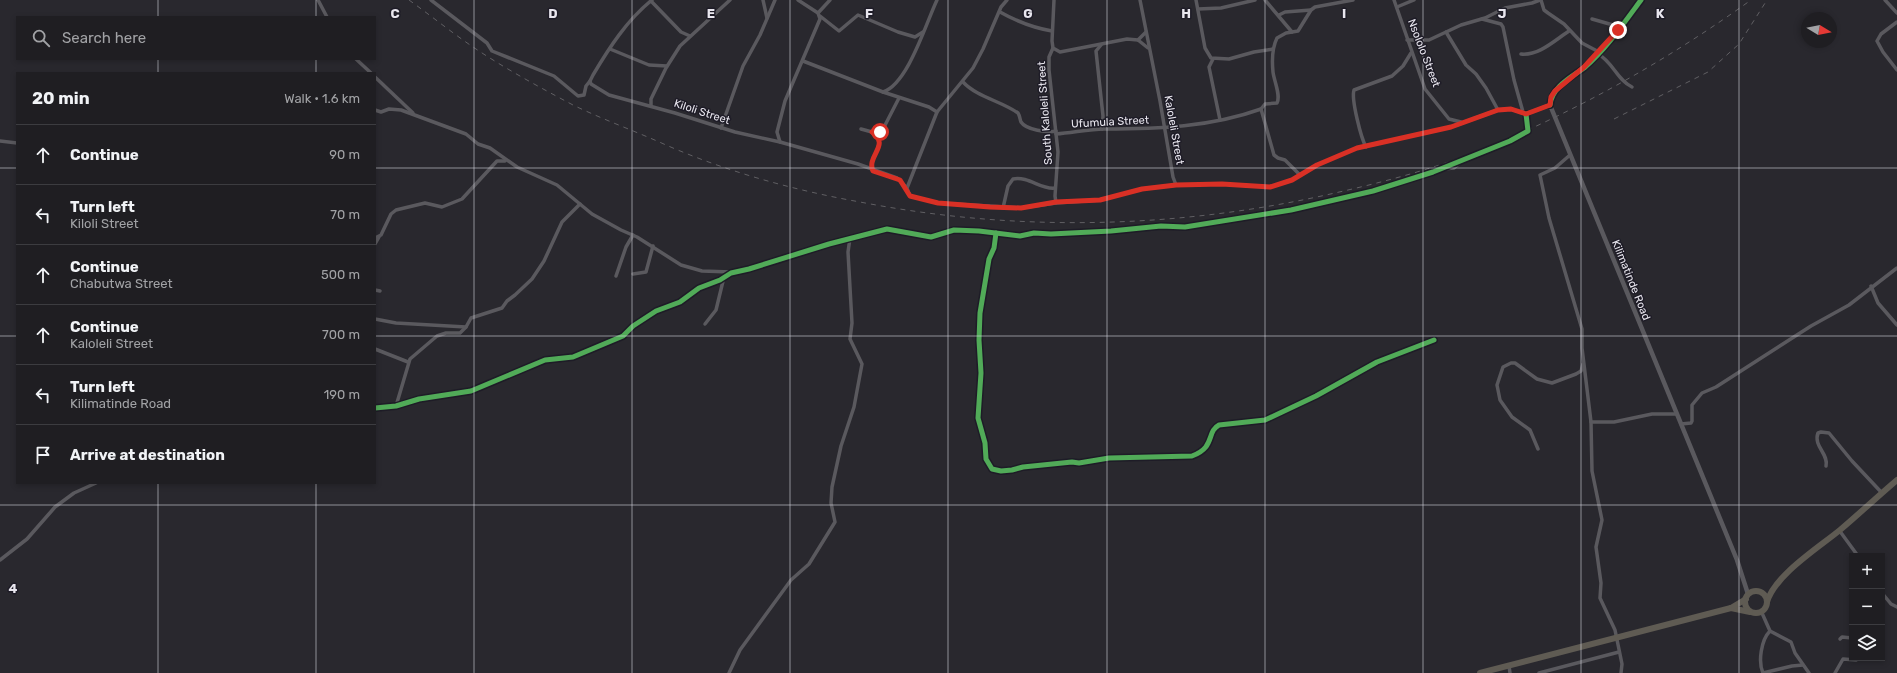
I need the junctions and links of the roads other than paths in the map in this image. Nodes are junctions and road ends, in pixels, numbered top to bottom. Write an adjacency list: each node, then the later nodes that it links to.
1 (318, 0): 31 (street)
2 (431, 0): 63 (street)
3 (652, 0): 43 (street); 49 (street)
4 (730, 0): 43 (street)
5 (763, 0): 32 (street)
6 (775, 0): 32 (street)
7 (798, 0): 29 (street)
8 (830, 0): 29 (street)
9 (937, 0): 39 (street)
10 (1007, 0): 27 (street)
11 (1054, 0): 37 (street, South Kaloleli Street)
12 (1140, 0): 40 (street, Kaloleli Street)
13 (1196, 0): 25 (street)
14 (1254, 0): 25 (street)
15 (1265, 0): 30 (street)
16 (1353, 0): 26 (street)
17 (1394, 0): 24 (street, Nsololo Street)
18 (1414, 0): 24 (street)
19 (1514, 0): 23 (street)
20 (1540, 0): 23 (street); 38 (street)
21 (1641, 0): 36 (main road)
22 (1885, 0): 28 (street)
23 (1513, 6): 33 (street)
24 (1397, 7): 45 (street, Nsololo Street)
25 (1198, 9): 56 (street)
26 (1311, 10): 30 (street); 41 (street)
27 (1000, 12): 37 (street); 64 (street)
28 (1897, 13)
29 (819, 14): 39 (street); 58 (street)
30 (1279, 15): 41 (street)
31 (326, 16)
32 (767, 18): 78 (street)
33 (1482, 19): 42 (street); 74 (street)
34 (1592, 19): 36 (street)
35 (1897, 22): 60 (street)
36 (1620, 27): 54 (main road)
37 (1052, 30): 48 (street, South Kaloleli Street)
38 (1569, 31): 54 (street); 55 (street)
39 (924, 32): 66 (street)
40 (1146, 32): 44 (street); 51 (street, Kaloleli Street)
41 (1292, 32): 50 (street)
42 (1446, 32): 45 (street); 72 (street)
43 (690, 36): 59 (street)
44 (1138, 40): 46 (street); 51 (street)
45 (1407, 40): 53 (street, Nsololo Street)
46 (1101, 44): 47 (street); 52 (street)
47 (1088, 46): 48 (street); 52 (street)
48 (1053, 48): 83 (street, South Kaloleli Street)
49 (610, 49): 59 (street); 63 (street)
50 (1273, 49): 56 (street); 70 (street, Ufumula Street)
51 (1150, 50): 79 (street, Kaloleli Street)
52 (1096, 51): 81 (street)
53 (1411, 52): 77 (street, Nsololo Street); 87 (street)
54 (1598, 53): 65 (street); 68 (main road)
55 (1521, 54)
56 (1214, 59): 76 (street)
57 (357, 60): 61 (street)
58 (803, 61): 66 (street); 85 (street)
59 (667, 66): 69 (street)
60 (1897, 70)
61 (370, 72)
62 (376, 78): 75 (street)
63 (590, 81): 69 (street, Kiloli Street)
64 (963, 82): 73 (street); 83 (street, Ufumula Street)
65 (1632, 87)
66 (883, 92): 67 (street)
67 (899, 98): 73 (street); 82 (street)
68 (1550, 105): 74 (street); 88 (main road, Kilimatinde Road)
69 (651, 106): 78 (street, Kiloli Street)
70 (1261, 109): 76 (street, Ufumula Street); 91 (street)
71 (376, 110): 75 (street)
72 (1498, 110): 74 (street); 77 (street)
73 (937, 112): 93 (street)
74 (1525, 113): 98 (street)
75 (414, 114): 89 (street)
76 (1220, 120): 79 (street, Ufumula Street)
77 (1461, 123): 87 (street)
78 (721, 128): 85 (street, Kiloli Street)
79 (1165, 128): 81 (street, Ufumula Street); 92 (street, Kaloleli Street)
80 (861, 129): 82 (street)
81 (1102, 129): 83 (street, Ufumula Street)
82 (872, 132): 90 (street)
83 (1056, 133): 94 (street, South Kaloleli Street)
84 (0, 141): 86 (street)
85 (780, 142): 90 (street, Kiloli Street)
86 (16, 143)
87 (1366, 147): 91 (street)
88 (1570, 155): 118 (street); 121 (main road, Kilimatinde Road)
89 (506, 161): 96 (street); 100 (street)
90 (873, 171): 93 (street, Kiloli Street)
91 (1300, 175): 92 (street)
92 (1176, 185): 95 (street)
93 (907, 188): 97 (street, Kiloli Street)
94 (1055, 188): 95 (street, South Kaloleli Street); 97 (street)
95 (1056, 202): 97 (street)
96 (580, 204): 99 (street); 114 (street)
97 (1003, 208)
98 (996, 233): 101 (street); 115 (street)
99 (633, 235): 102 (street); 106 (street)
100 (377, 237)
101 (850, 238): 104 (street); 149 (street)
102 (653, 246): 104 (street); 105 (street)
103 (1897, 268): 108 (street)
104 (733, 272): 107 (street)
105 (633, 274)
106 (616, 276)
107 (724, 277): 112 (street); 119 (street)
108 (1872, 286): 113 (street); 123 (street)
109 (376, 290): 110 (street)
110 (380, 291)
111 (376, 319): 114 (street)
112 (705, 324)
113 (1897, 325)
114 (466, 328): 117 (street)
115 (1434, 340)
116 (376, 349): 117 (street)
117 (408, 362): 119 (street)
118 (1584, 362): 122 (street); 124 (street)
119 (396, 406): 120 (street)
120 (376, 408)
121 (1676, 414): 122 (street); 123 (main road, Kilimatinde Road)
122 (1591, 422): 142 (street)
123 (1681, 424): 134 (main road, Kilimatinde Road)
124 (1538, 449)
125 (1826, 466): 128 (street)
126 (1897, 480): 128 (highway)
127 (94, 484): 131 (street)
128 (1882, 493): 129 (highway)
129 (1839, 530): 130 (street); 132 (highway)
130 (1856, 553)
131 (0, 560)
132 (1777, 585): 133 (highway); 136 (highway)
133 (1760, 592): 134 (highway); 136 (highway)
134 (1747, 596): 138 (highway); 139 (highway)
135 (1885, 597): 137 (street)
136 (1767, 602): 140 (highway)
137 (1897, 607)
138 (1731, 608): 139 (highway); 142 (highway)
139 (1750, 612): 140 (highway)
140 (1762, 612): 141 (street)
141 (1770, 631): 147 (street); 154 (street)
142 (1616, 638): 145 (street); 148 (highway)
143 (1849, 638): 144 (street)
144 (1840, 639)
145 (1619, 652): 152 (street); 153 (street)
146 (1849, 659): 156 (street)
147 (1804, 665): 154 (street); 155 (street)
148 (1509, 666): 150 (highway); 151 (street)
149 (729, 673)
150 (1480, 673)
151 (1510, 673)
152 (1539, 673)
153 (1622, 673)
154 (1763, 673)
155 (1809, 673)
156 (1835, 673)

